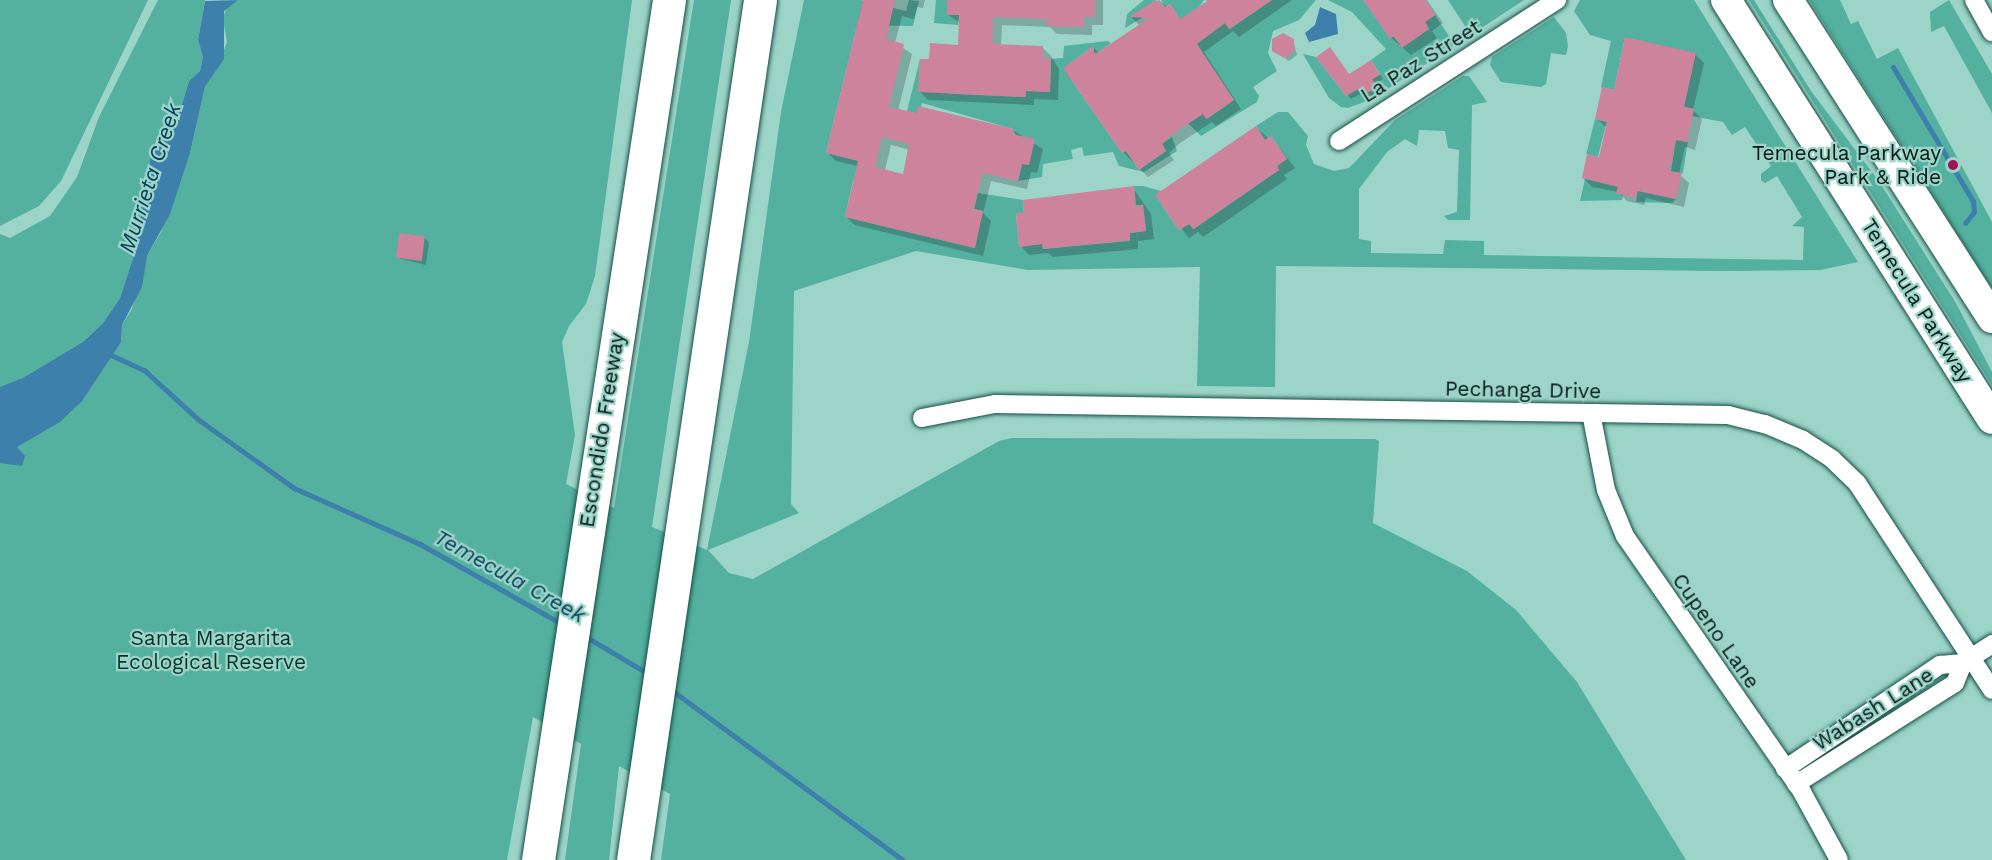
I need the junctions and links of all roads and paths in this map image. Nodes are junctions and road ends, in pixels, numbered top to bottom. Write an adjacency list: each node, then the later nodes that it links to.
1 (661, 0): 11 (highway)
2 (669, 0): 11 (highway, Escondido Freeway)
3 (760, 0): 10 (highway)
4 (784, 0): 10 (highway)
5 (1557, 0): 12 (street, La Paz Street)
6 (1726, 0): 16 (main road, Temecula Parkway)
7 (1788, 0): 13 (main road)
8 (1974, 0): 9 (street)
9 (1992, 33)
10 (753, 48): 23 (highway)
11 (658, 73): 22 (highway, Escondido Freeway)
12 (1339, 141)
13 (1992, 318)
14 (1591, 413): 15 (street, Pechanga Drive); 18 (street, Pechanga Drive); 20 (street, Cupeno Lane)
15 (922, 418)
16 (1992, 419)
17 (1992, 644): 18 (street, Wabash Lane)
18 (1967, 661): 19 (street, Pechanga Drive); 20 (street, Wabash Lane); 21 (street, Wabash Lane)
19 (1992, 690)
20 (1785, 769): 21 (street, Cupeno Lane)
21 (1796, 784): 24 (street, Cupeno Lane)
22 (538, 860)
23 (633, 860)
24 (1839, 860)

